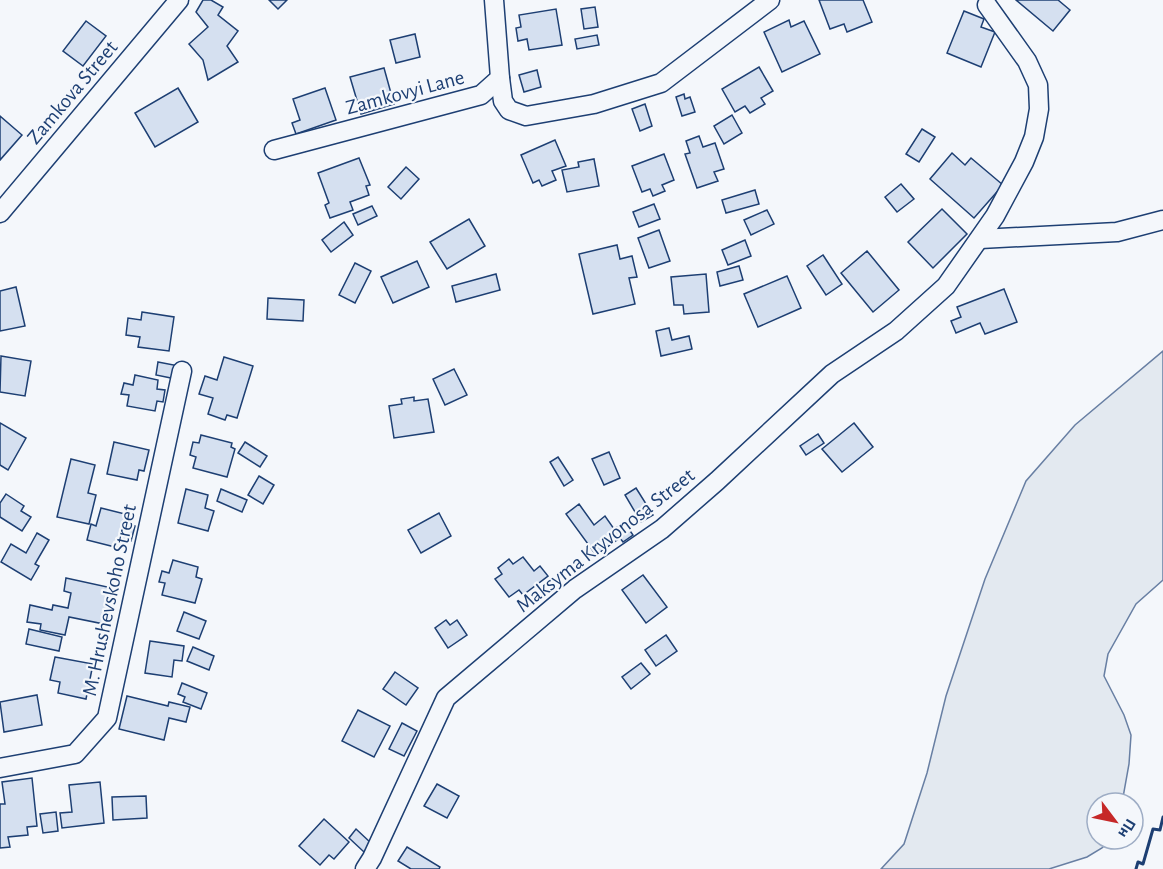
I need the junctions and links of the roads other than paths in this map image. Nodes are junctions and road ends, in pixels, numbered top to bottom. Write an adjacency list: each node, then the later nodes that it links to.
1 (179, 0): 7 (street, Zamkova Street)
2 (494, 0): 5 (street)
3 (770, 0): 5 (street)
4 (987, 4): 9 (street, Maksyma Kryvonosa Street)
5 (500, 78): 6 (street, Zamkovyi Lane)
6 (274, 150)
7 (0, 213)
8 (1163, 220): 9 (street)
9 (980, 239): 12 (street, Maksyma Kryvonosa Street)
10 (182, 370): 11 (street, M. Hrushevskoho Street)
11 (0, 768)
12 (364, 869)

